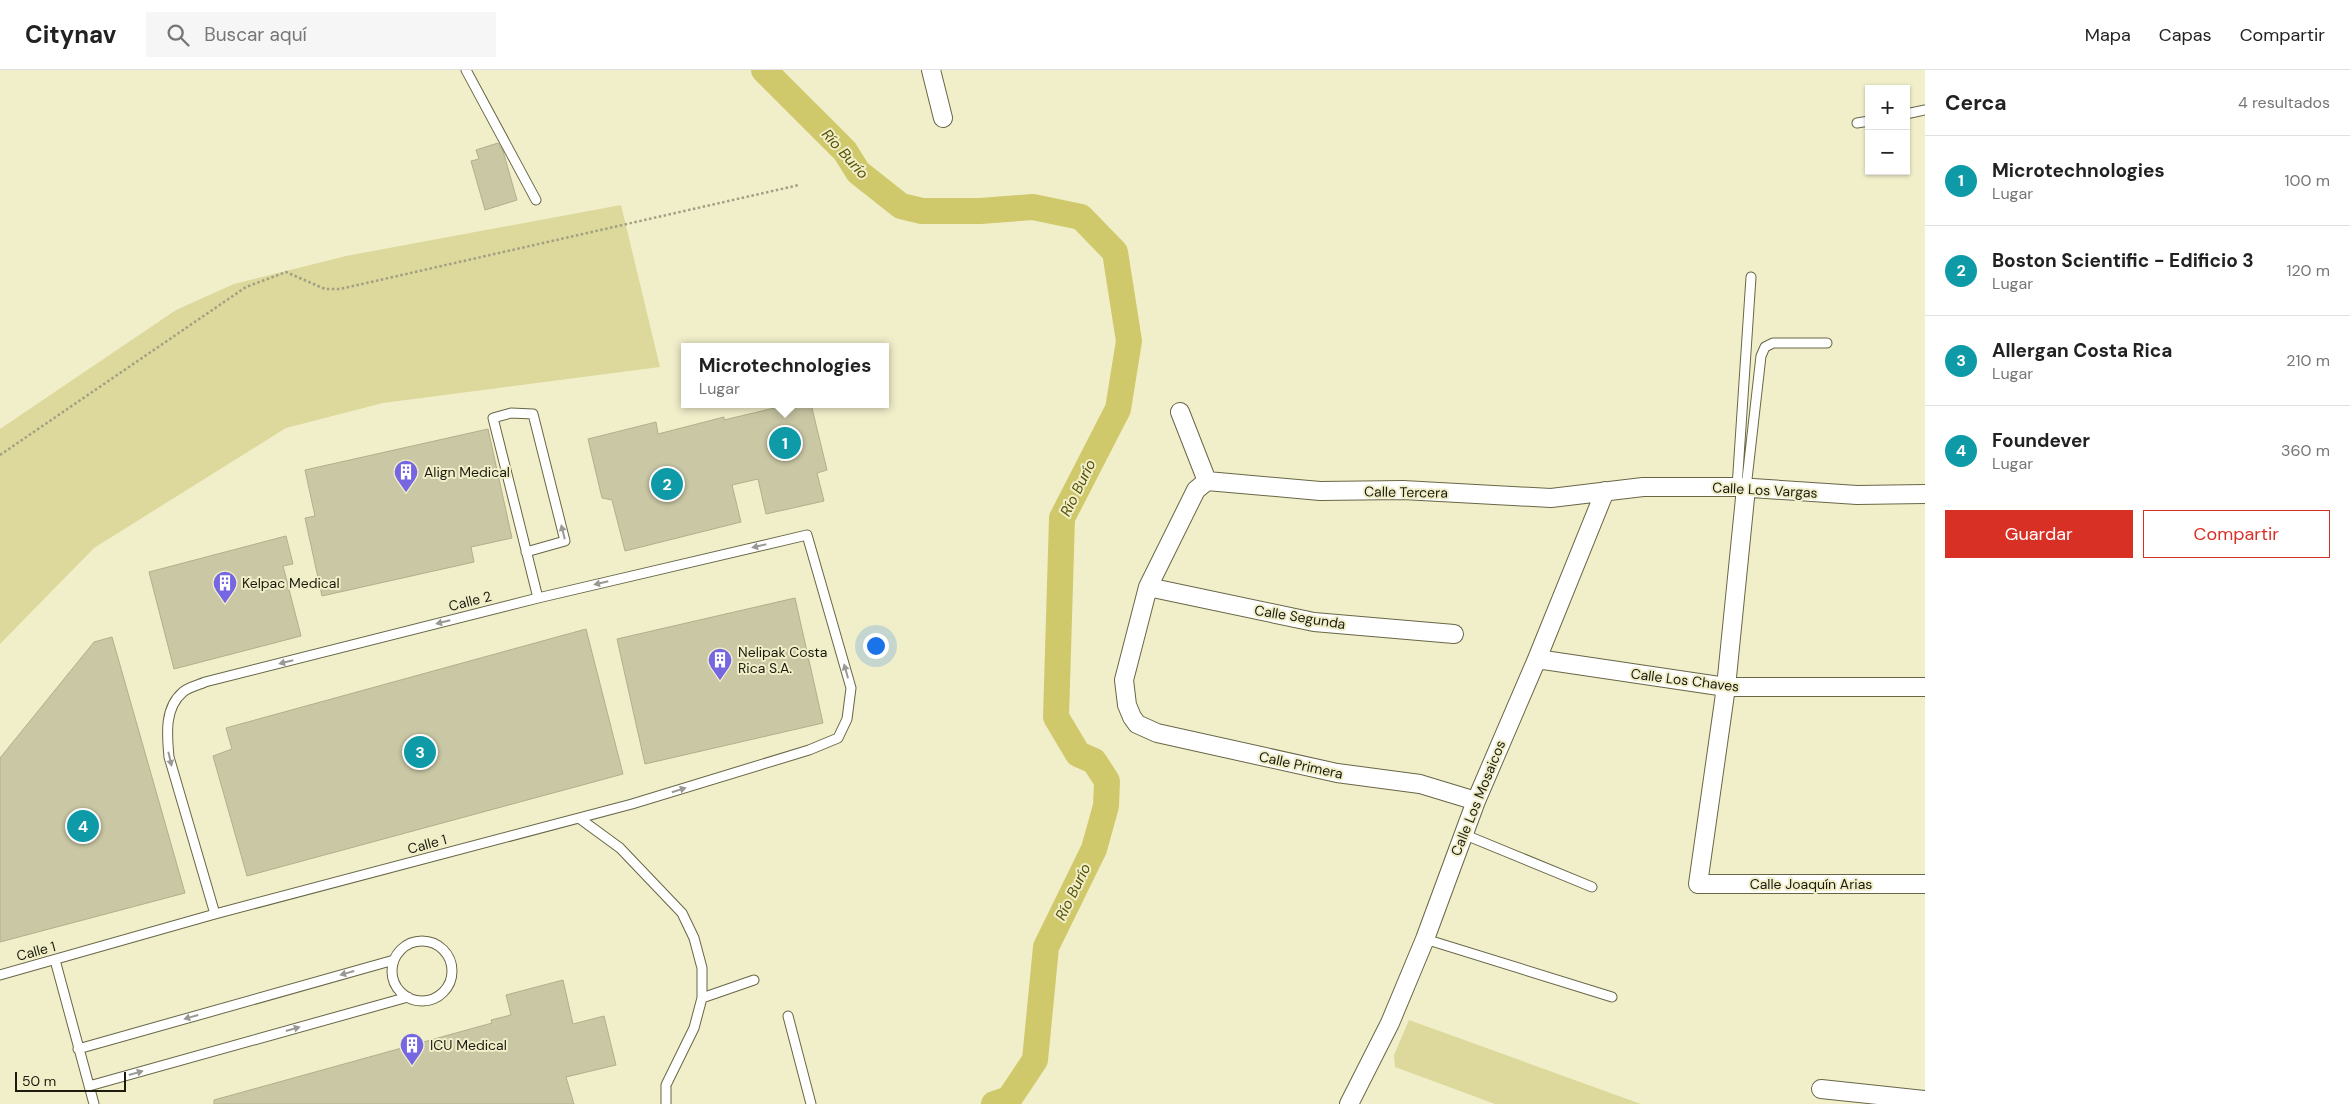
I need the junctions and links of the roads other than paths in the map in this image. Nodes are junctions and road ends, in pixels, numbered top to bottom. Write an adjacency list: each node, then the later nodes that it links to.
1 (466, 70): 8 (lane)
2 (931, 70): 5 (street)
3 (1925, 110): 4 (lane)
4 (1910, 113)
5 (943, 118)
6 (1865, 122): 7 (lane)
7 (1857, 123)
8 (536, 200)
9 (1751, 277): 13 (lane)
10 (1827, 343): 13 (lane)
11 (1180, 412): 12 (street)
12 (1207, 481): 14 (street, Calle Tercera); 17 (street)
13 (1742, 488): 14 (street, Calle Los Vargas); 15 (street, Calle Los Vargas); 21 (street)
14 (1605, 490): 20 (street, Calle Los Mosaicos)
15 (1925, 494)
16 (526, 552): 16 (lane, one-way to 16); 18 (lane)
17 (1148, 587): 19 (street, Calle Segunda); 24 (street, Calle Primera)
18 (538, 598): 23 (lane, Calle 2, one-way to 18); 29 (lane, Calle 2, one-way to 29)
19 (1454, 634)
20 (1537, 659): 21 (street, Calle Los Chaves); 24 (street, Calle Los Mosaicos)
21 (1726, 687): 22 (street, Calle Los Chaves); 27 (street, Calle Joaquín Arias)
22 (1925, 687)
23 (848, 719): 25 (lane, Calle 1, one-way to 23)
24 (1476, 801): 26 (street, Calle Los Mosaicos)
25 (579, 818): 29 (lane, Calle 1); 37 (lane)
26 (1463, 834): 28 (lane); 30 (street, Calle Los Mosaicos)
27 (1925, 884)
28 (1592, 887)
29 (215, 914): 31 (lane, Calle 1)
30 (1425, 939): 35 (lane); 46 (street, Calle Los Mosaicos)
31 (55, 960): 33 (lane, Calle 1); 39 (lane)
32 (394, 960): 36 (lane); 36 (lane); 39 (lane, one-way to 39)
33 (0, 975)
34 (754, 980): 37 (lane)
35 (1612, 997)
36 (408, 998): 40 (lane, one-way to 36)
37 (702, 998): 44 (lane)
38 (788, 1016): 45 (lane)
39 (78, 1049): 40 (lane)
40 (89, 1086): 43 (lane)
41 (1821, 1089): 42 (street)
42 (1925, 1100)
43 (94, 1104)
44 (666, 1104)
45 (811, 1104)
46 (1349, 1104)

